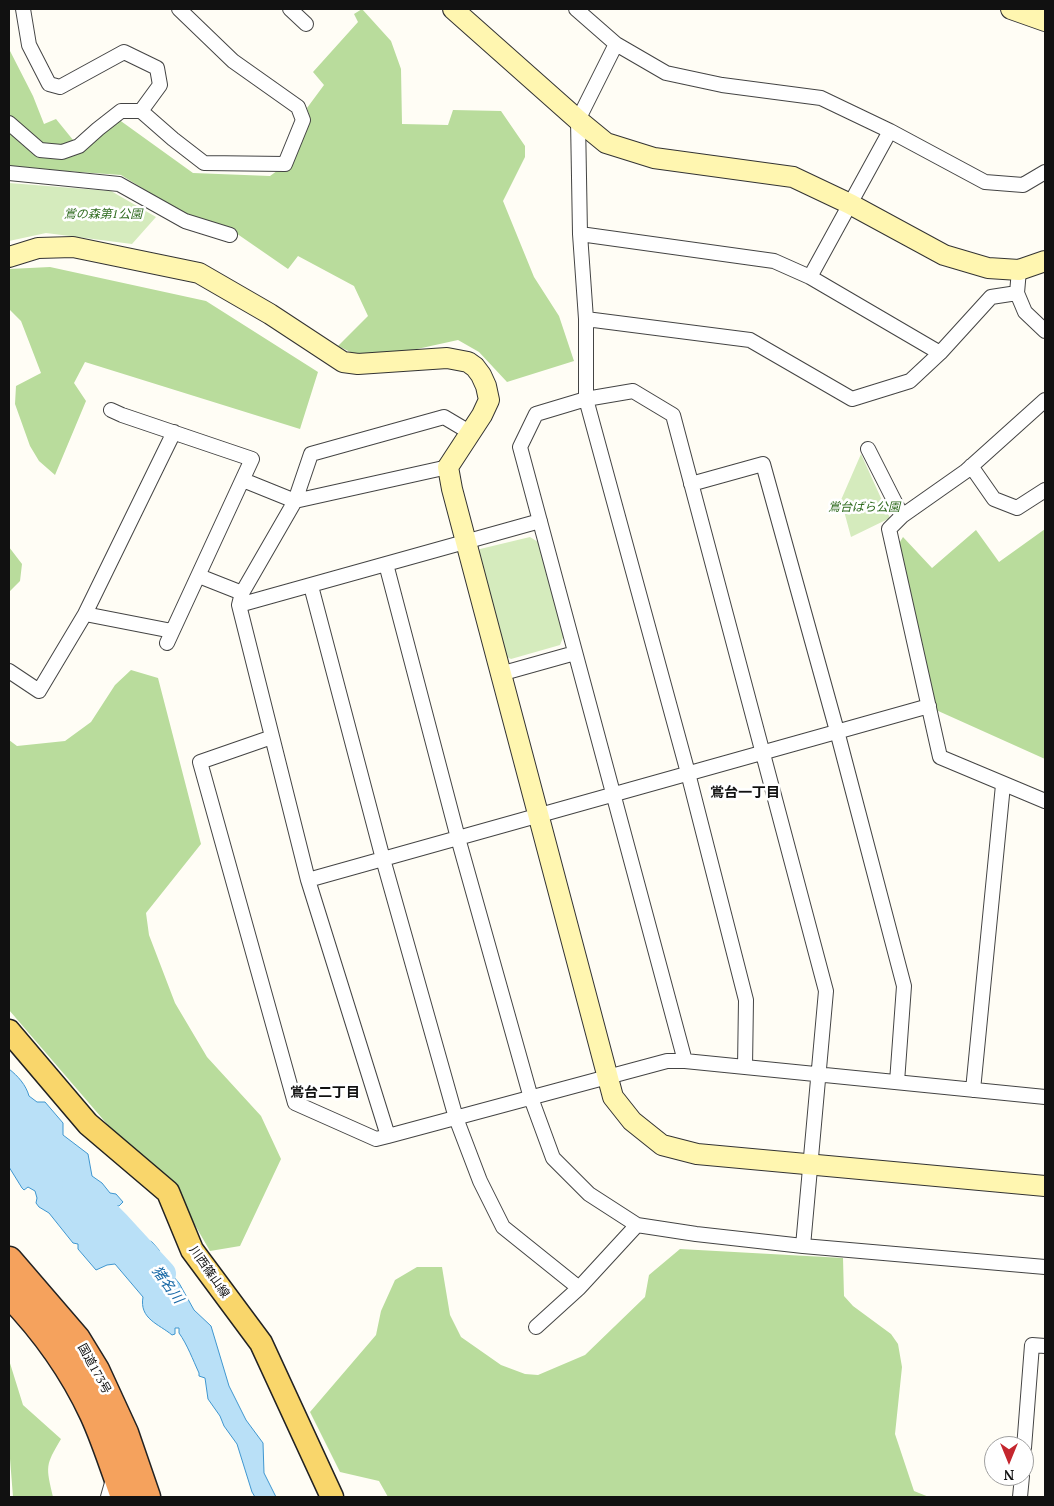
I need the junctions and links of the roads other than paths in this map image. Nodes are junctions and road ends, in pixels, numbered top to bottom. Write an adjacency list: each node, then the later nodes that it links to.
1 (179, 9): 10 (street)
2 (290, 9): 8 (street)
3 (453, 9): 11 (street)
4 (576, 9): 9 (street)
5 (1011, 9): 7 (street)
6 (25, 10): 10 (street)
7 (1045, 21)
8 (306, 24)
9 (616, 44): 11 (street); 13 (street)
10 (142, 111): 12 (street)
11 (578, 120): 16 (street); 17 (street)
12 (9, 123)
13 (890, 132): 14 (street); 16 (street)
14 (1045, 172)
15 (9, 173): 18 (street)
16 (850, 204): 21 (street); 22 (street)
17 (580, 234): 22 (street); 24 (street)
18 (230, 235)
19 (9, 257): 31 (street)
20 (1045, 261): 21 (street)
21 (1019, 270): 23 (street)
22 (810, 277): 26 (street)
23 (1018, 293): 25 (street); 26 (street)
24 (586, 319): 26 (street); 27 (street)
25 (1045, 331)
26 (940, 353)
27 (586, 399): 36 (street); 40 (street); 54 (street)
28 (1044, 406): 33 (street)
29 (111, 410): 30 (street)
30 (174, 432): 35 (street); 46 (street)
31 (470, 432): 34 (street); 38 (street)
32 (868, 449): 39 (street)
33 (971, 466): 37 (street); 39 (street)
34 (448, 467): 38 (street); 41 (street)
35 (243, 480): 38 (street); 43 (street)
36 (691, 484): 51 (street); 53 (street)
37 (1045, 490)
38 (295, 501): 45 (street)
39 (902, 516): 50 (street)
40 (540, 521): 41 (street); 47 (street)
41 (465, 543): 42 (street); 49 (street)
42 (386, 564): 44 (street); 59 (street)
43 (199, 576): 45 (street); 46 (street)
44 (311, 586): 45 (street); 60 (street)
45 (241, 599): 52 (street)
46 (84, 614): 48 (street)
47 (575, 653): 49 (street); 56 (street)
48 (9, 671)
49 (500, 674): 58 (street)
50 (928, 706): 51 (street); 55 (street)
51 (837, 732): 53 (street); 67 (street)
52 (272, 737): 61 (street); 72 (street)
53 (762, 753): 54 (street); 65 (street)
54 (688, 773): 56 (street); 64 (street)
55 (1004, 785): 57 (street); 68 (street)
56 (613, 794): 58 (street); 63 (street)
57 (1045, 801)
58 (538, 816): 59 (street); 66 (street)
59 (458, 838): 60 (street); 70 (street)
60 (383, 859): 61 (street); 71 (street)
61 (308, 880): 72 (street)
62 (9, 1030): 87 (main road, 川西篠山線)
63 (685, 1061): 64 (street); 66 (street)
64 (744, 1067): 65 (street)
65 (819, 1074): 67 (street); 73 (street)
66 (607, 1078): 70 (street); 73 (street)
67 (897, 1082): 68 (street)
68 (973, 1090): 69 (street)
69 (1045, 1097)
70 (531, 1098): 71 (street); 75 (street)
71 (456, 1118): 72 (street); 79 (street)
72 (388, 1136)
73 (810, 1164): 74 (street); 76 (street)
74 (1045, 1186)
75 (636, 1225): 76 (street); 79 (street)
76 (803, 1246): 78 (street)
77 (9, 1260): 86 (highway, 国道173号)
78 (1045, 1267)
79 (579, 1288): 81 (street)
80 (9, 1294): 84 (highway, 国道173号)
81 (536, 1327)
82 (1045, 1346): 83 (street)
83 (1025, 1436)
84 (112, 1485): 85 (highway, 国道173号)
85 (124, 1497)
86 (147, 1497)
87 (332, 1497)

